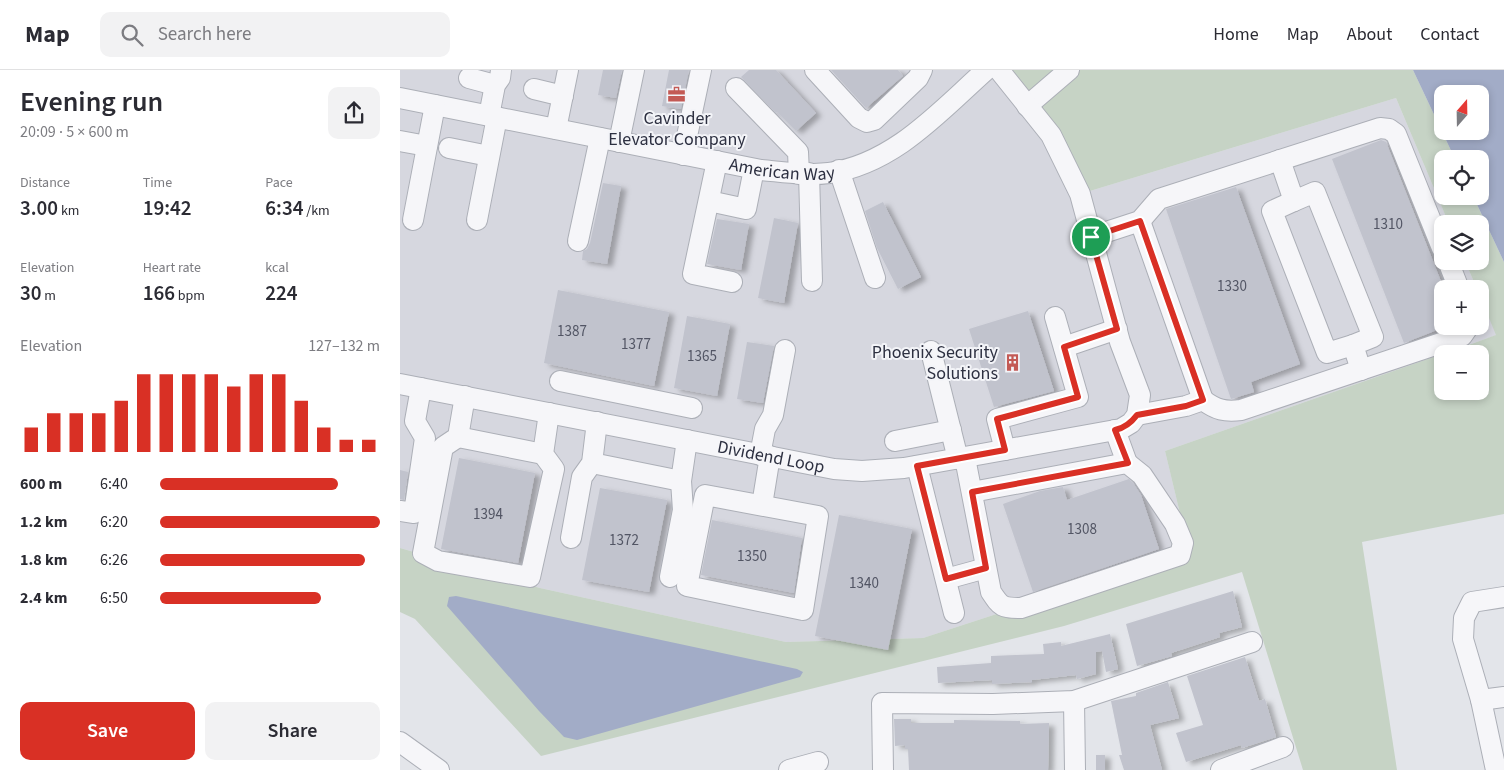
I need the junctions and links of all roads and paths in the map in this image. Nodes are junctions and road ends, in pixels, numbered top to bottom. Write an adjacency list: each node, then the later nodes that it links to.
1 (568, 70): 13 (street)
2 (634, 70): 19 (street)
3 (701, 70): 23 (street)
4 (816, 70): 5 (street)
5 (922, 70)
6 (986, 70): 28 (street, American Way)
7 (999, 70): 16 (street)
8 (1069, 70): 16 (street)
9 (498, 77): 10 (street); 17 (street)
10 (469, 78)
11 (736, 88): 29 (street)
12 (534, 89): 13 (street)
13 (563, 96): 18 (street)
14 (400, 98): 15 (street, American Way)
15 (435, 105): 17 (street, American Way); 21 (street)
16 (1028, 106): 36 (street)
17 (493, 116): 18 (street, American Way); 24 (street)
18 (556, 129): 19 (street, American Way)
19 (610, 140): 23 (street, American Way); 37 (street)
20 (400, 141): 21 (street)
21 (428, 146): 32 (street)
22 (449, 148): 24 (street)
23 (683, 154): 26 (street, American Way)
24 (489, 156): 33 (street)
25 (1280, 160): 31 (street); 34 (street); 35 (street)
26 (717, 161): 27 (street, American Way); 30 (street)
27 (754, 169): 29 (street, American Way); 30 (street)
28 (839, 170): 29 (street, American Way); 38 (street)
29 (804, 174): 39 (street)
30 (709, 201): 40 (street)
31 (1294, 201): 44 (street); 44 (street)
32 (413, 220)
33 (477, 220)
34 (1140, 221): 36 (street); 54 (street)
35 (1434, 228)
36 (1091, 237): 42 (street)
37 (578, 241)
38 (875, 278)
39 (812, 281)
40 (732, 282)
41 (1055, 317): 45 (street)
42 (1117, 329): 45 (street); 58 (street)
43 (1463, 335): 48 (street)
44 (1353, 345): 48 (street)
45 (1064, 347): 67 (street)
46 (786, 350): 69 (street)
47 (931, 351): 61 (street)
48 (1362, 370): 54 (street)
49 (560, 381): 52 (street)
50 (400, 384): 51 (street, Dividend Loop)
51 (421, 388): 53 (street, Dividend Loop); 59 (street)
52 (595, 388): 55 (street); 60 (street)
53 (465, 396): 57 (street, Dividend Loop); 64 (street)
54 (1203, 400): 58 (street)
55 (660, 402): 56 (street); 63 (street)
56 (692, 408)
57 (549, 413): 60 (street, Dividend Loop); 68 (street)
58 (1137, 415): 62 (street, Dividend Loop)
59 (407, 419): 77 (street)
60 (593, 422): 63 (street, Dividend Loop); 71 (street)
61 (951, 430): 66 (street); 70 (street)
62 (1115, 430): 67 (street, Dividend Loop); 72 (street)
63 (654, 434): 65 (street, Dividend Loop)
64 (458, 437): 68 (street); 68 (street)
65 (687, 440): 69 (street, Dividend Loop); 74 (street)
66 (896, 441)
67 (1005, 450): 70 (street, Dividend Loop)
68 (543, 454)
69 (765, 455): 73 (street, Dividend Loop); 76 (street)
70 (961, 458): 73 (street, Dividend Loop); 75 (street)
71 (592, 462): 74 (street); 78 (street)
72 (1128, 463): 75 (street); 79 (street)
73 (917, 466): 81 (street)
74 (681, 481): 80 (street)
75 (972, 492): 79 (street)
76 (762, 505): 76 (street)
77 (400, 511)
78 (571, 538)
79 (986, 568): 81 (street)
80 (670, 576)
81 (946, 579): 83 (street)
82 (1504, 597): 86 (street)
83 (954, 613)
84 (1252, 642): 87 (street)
85 (1504, 697): 86 (street)
86 (1481, 700): 96 (street)
87 (1074, 701): 93 (street); 94 (street)
88 (400, 742): 91 (street)
89 (1284, 747): 95 (street)
90 (818, 762): 92 (street)
91 (440, 770)
92 (789, 770)
93 (883, 770)
94 (1075, 770)
95 (1221, 770)
96 (1496, 770)

